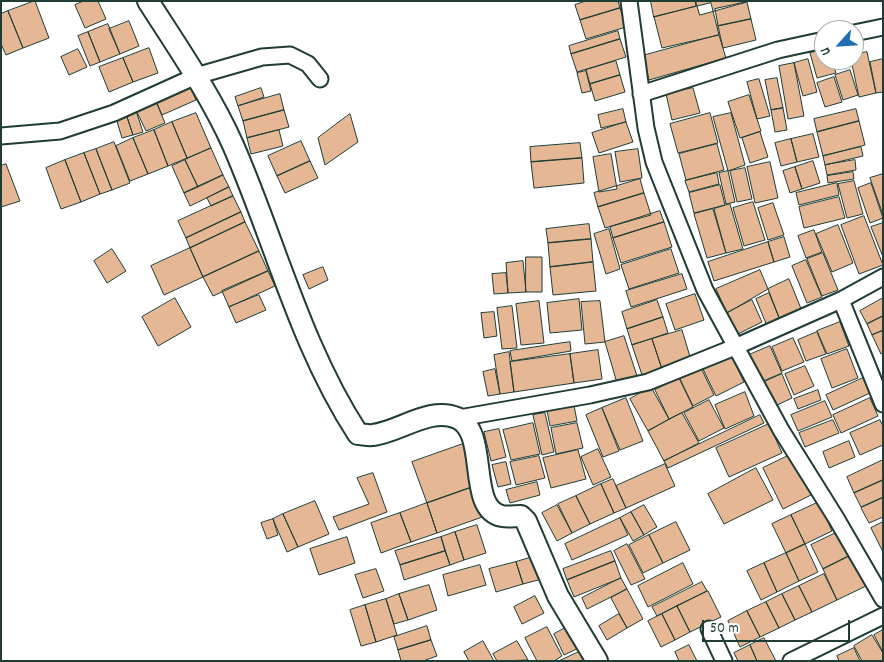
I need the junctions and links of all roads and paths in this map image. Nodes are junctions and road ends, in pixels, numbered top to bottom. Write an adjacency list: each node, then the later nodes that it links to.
1 (148, 1): 6 (street)
2 (629, 1): 8 (street)
3 (883, 27): 4 (street)
4 (864, 31)
5 (814, 42): 8 (street)
6 (196, 76): 7 (street); 9 (street); 14 (street)
7 (320, 79)
8 (641, 94): 12 (street)
9 (1, 136)
10 (883, 277): 11 (street)
11 (841, 300): 12 (street); 13 (street)
12 (735, 347): 14 (street); 15 (street)
13 (883, 404)
14 (459, 418): 18 (street)
15 (883, 599)
16 (883, 616): 20 (street)
17 (709, 629): 19 (street)
18 (597, 661)
19 (724, 661)
20 (791, 661)

